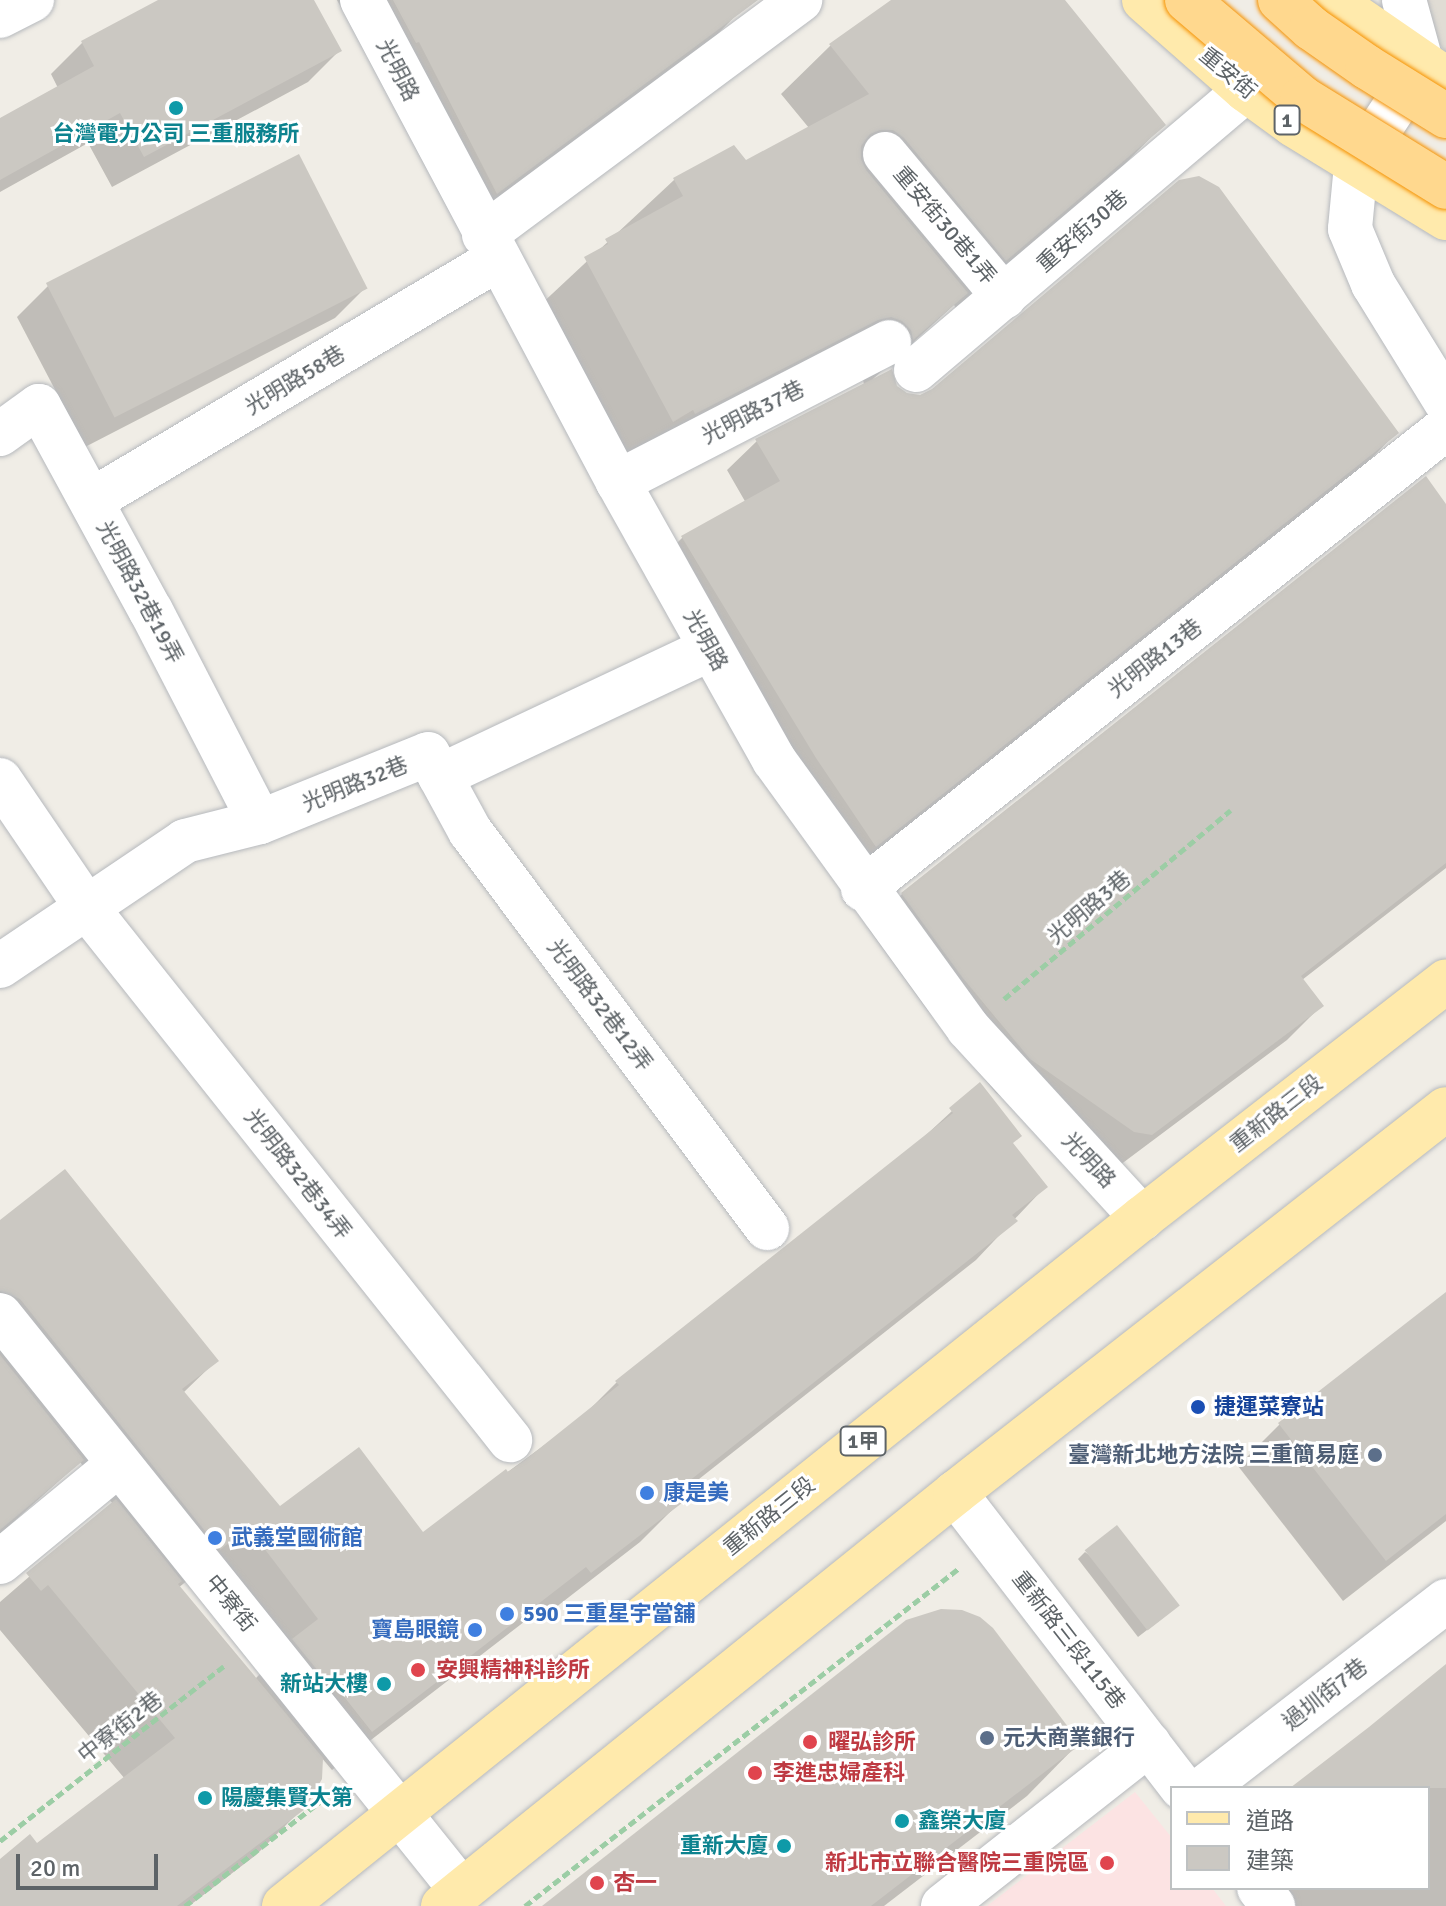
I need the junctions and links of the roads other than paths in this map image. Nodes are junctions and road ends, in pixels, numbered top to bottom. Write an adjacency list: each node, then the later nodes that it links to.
1 (32, 0): 9 (street)
2 (362, 0): 17 (street, 光明路)
3 (800, 0): 17 (street, 光明路58巷)
4 (1144, 0): 11 (main road, 重安街 / 1)
5 (1187, 0): 15 (highway, 1, bridge)
6 (1280, 0): 12 (highway, bridge)
7 (1331, 0): 10 (main road)
8 (1404, 0): 10 (street)
9 (0, 16)
10 (1434, 72): 14 (street)
11 (1246, 90): 14 (main road, 重安街 / 1); 18 (street, 重安街30巷)
12 (1446, 116)
13 (885, 154): 18 (street, 重安街30巷1弄)
14 (1356, 165): 16 (main road, 重安街 / 1); 20 (street)
15 (1446, 187)
16 (1446, 218)
17 (491, 247): 23 (street, 光明路); 24 (street, 光明路58巷)
18 (1004, 297): 19 (street, 重安街30巷)
19 (903, 356): 23 (street, 光明路37巷)
20 (1446, 402)
21 (1446, 428): 29 (street, 光明路13巷)
22 (0, 434): 24 (street, 光明路32巷19弄)
23 (618, 482): 25 (street, 光明路)
24 (92, 500): 28 (street, 光明路32巷19弄)
25 (710, 649): 26 (street, 光明路32巷); 29 (street, 光明路)
26 (440, 776): 28 (street, 光明路32巷); 35 (street, 光明路32巷12弄)
27 (0, 780): 30 (street, 光明路32巷34弄)
28 (260, 822): 30 (street, 光明路32巷)
29 (863, 889): 34 (street, 光明路)
30 (87, 908): 31 (street, 光明路32巷); 37 (street, 光明路32巷34弄)
31 (0, 966)
32 (1446, 981): 34 (main road, 重新路三段 / 1甲)
33 (1446, 1109): 39 (main road)
34 (1142, 1218): 45 (main road, 重新路三段 / 1甲)
35 (767, 1228)
36 (0, 1315): 38 (street, 中寮街)
37 (510, 1440)
38 (119, 1464): 40 (street); 45 (street, 中寮街)
39 (955, 1493): 42 (street, 重新路三段115巷); 47 (main road)
40 (0, 1562)
41 (1446, 1601): 44 (street, 過圳街7巷)
42 (1149, 1744): 43 (street, 重新路三段115巷); 49 (street)
43 (1180, 1786)
44 (1207, 1786)
45 (399, 1813): 47 (street, 中寮街); 48 (main road, 重新路三段 / 1甲)
46 (1261, 1890): 50 (street)
47 (452, 1899)
48 (284, 1906)
49 (943, 1906)
50 (1273, 1906)

